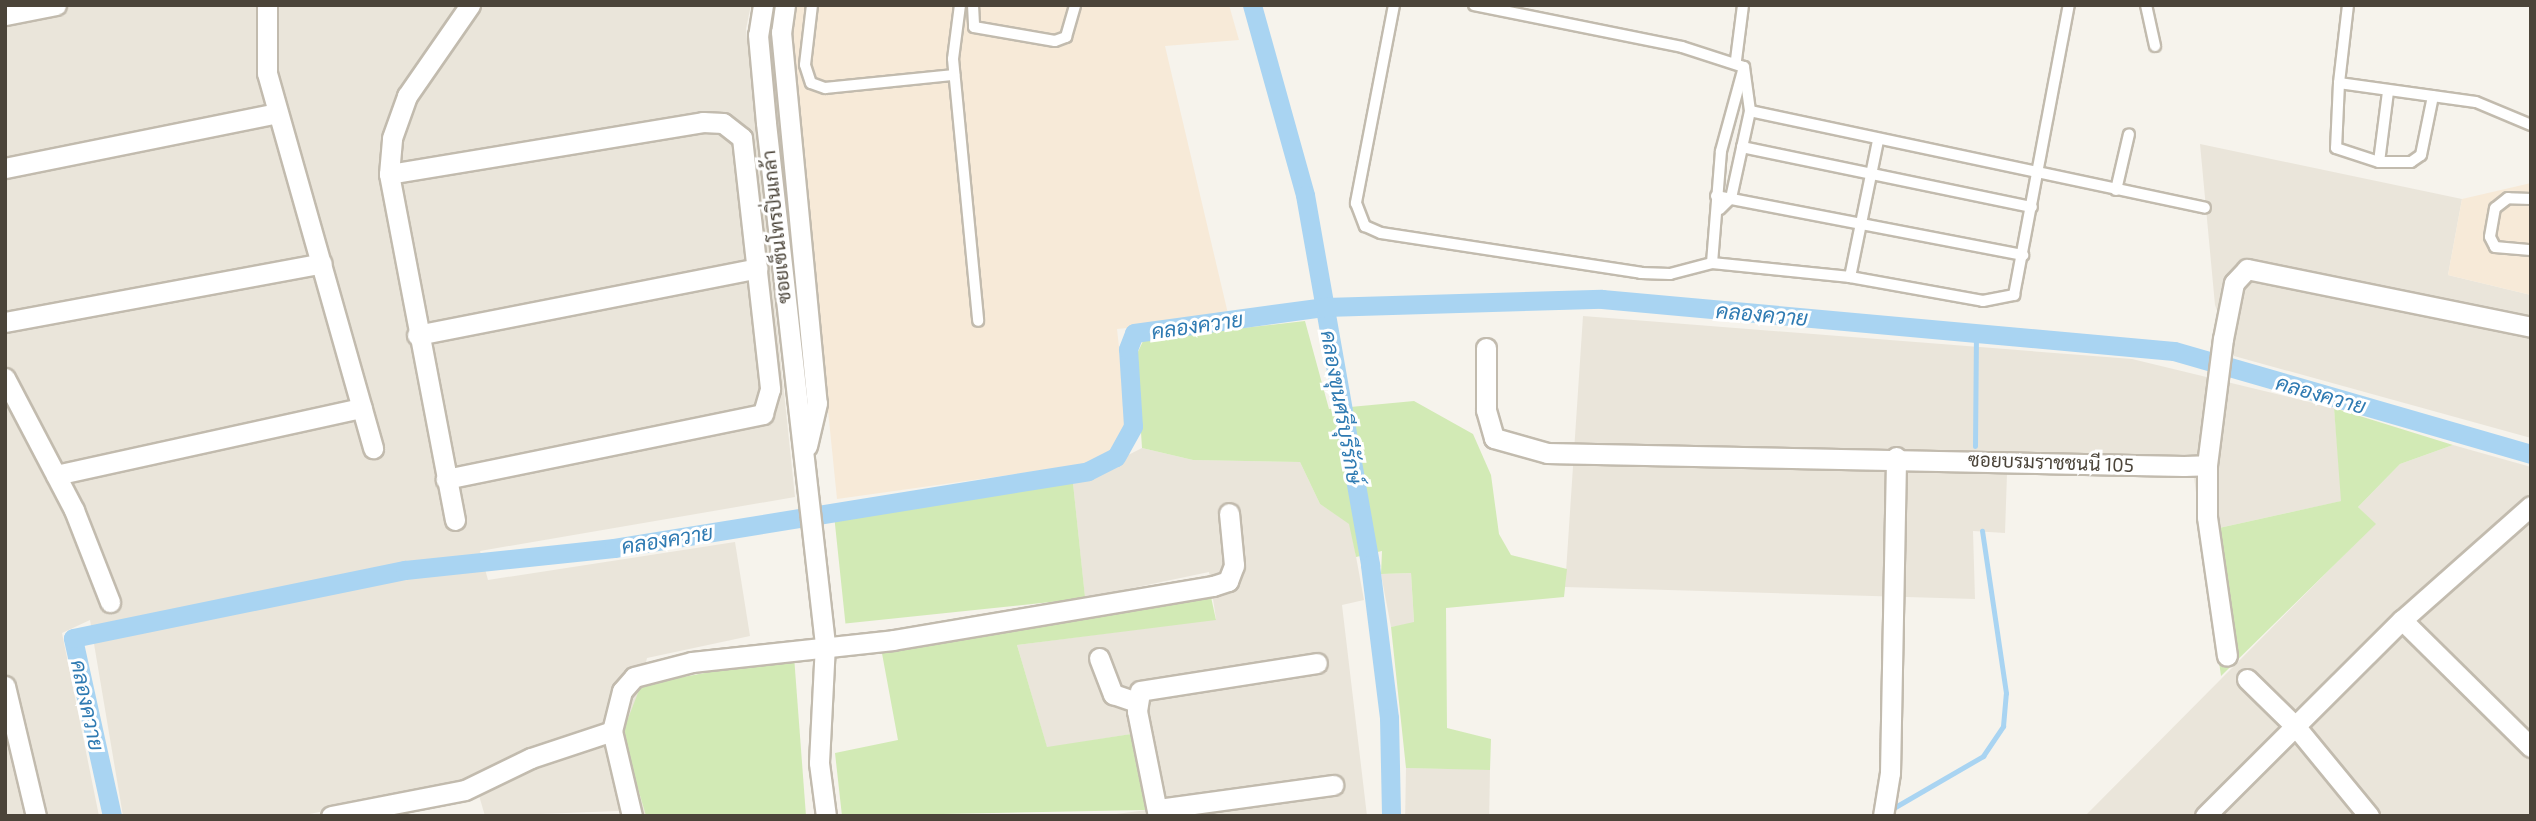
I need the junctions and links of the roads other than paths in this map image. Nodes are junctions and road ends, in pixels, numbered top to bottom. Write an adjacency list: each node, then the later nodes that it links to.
1 (57, 5): 16 (street)
2 (267, 5): 24 (street)
3 (470, 5): 31 (street)
4 (763, 5): 55 (street, ซอยเซ็นโทรปิ่นเกล้า)
5 (785, 5): 55 (street, ซอยเซ็นโทรปิ่นเกล้า)
6 (812, 5): 19 (lane)
7 (960, 5): 19 (lane)
8 (973, 5): 9 (lane)
9 (1075, 5)
10 (1394, 5): 45 (lane)
11 (1474, 5): 18 (lane)
12 (1743, 5): 18 (lane)
13 (2069, 5): 33 (lane)
14 (2146, 5): 17 (lane)
15 (2348, 5): 20 (lane)
16 (5, 15)
17 (2155, 46)
18 (1740, 64): 23 (lane); 35 (lane)
19 (954, 75): 48 (lane)
20 (2339, 83): 21 (lane); 29 (lane)
21 (2388, 92): 22 (lane); 29 (lane)
22 (2433, 96): 25 (lane); 29 (lane)
23 (1750, 111): 27 (lane); 28 (lane)
24 (278, 113): 30 (street); 44 (street)
25 (2531, 125)
26 (2129, 134): 34 (lane)
27 (1878, 141): 32 (lane); 33 (lane)
28 (1742, 147): 32 (lane); 36 (lane)
29 (2379, 162)
30 (5, 168)
31 (389, 174): 46 (street); 51 (street)
32 (1871, 174): 38 (lane); 41 (lane)
33 (2039, 175): 34 (lane); 38 (lane)
34 (2116, 190): 39 (lane)
35 (1716, 196): 36 (lane); 40 (lane)
36 (1731, 198): 40 (lane); 41 (lane)
37 (2531, 199): 42 (lane)
38 (2032, 207): 43 (lane)
39 (2205, 208)
40 (1720, 209): 45 (lane)
41 (1861, 223): 43 (lane); 47 (lane)
42 (2531, 250)
43 (2023, 255): 47 (lane)
44 (322, 263): 49 (street); 54 (street)
45 (1712, 263): 47 (lane)
46 (757, 268): 51 (street); 60 (street)
47 (1850, 277)
48 (978, 321)
49 (5, 322)
50 (2531, 327): 58 (street)
51 (417, 335): 60 (street)
52 (1486, 348): 57 (street, ซอยบรมราชชนนี 105)
53 (5, 378): 59 (street)
54 (362, 408): 56 (street); 59 (street)
55 (807, 447): 66 (street, ซอยเซ็นโทรปิ่นเกล้า)
56 (373, 448)
57 (1896, 457): 58 (street, ซอยบรมราชชนนี 105); 77 (street)
58 (2207, 466): 67 (street)
59 (55, 475): 64 (street)
60 (446, 478): 63 (street)
61 (2531, 506): 65 (street)
62 (1228, 513): 66 (street)
63 (455, 520)
64 (110, 602)
65 (2402, 620): 73 (street); 75 (street)
66 (825, 644): 74 (street); 83 (street, ซอยเซ็นโทรปิ่นเกล้า)
67 (2227, 656)
68 (1099, 658): 72 (street)
69 (1317, 663): 72 (street)
70 (2246, 679): 73 (street)
71 (5, 686): 80 (street)
72 (1136, 702): 78 (street)
73 (2296, 727): 84 (street); 85 (street)
74 (611, 732): 79 (street); 82 (street)
75 (2531, 747)
76 (1334, 785): 78 (street)
77 (1884, 811)
78 (1158, 812)
79 (358, 813): 81 (street)
80 (36, 816)
81 (331, 816)
82 (632, 816)
83 (826, 816)
84 (2205, 816)
85 (2369, 816)

